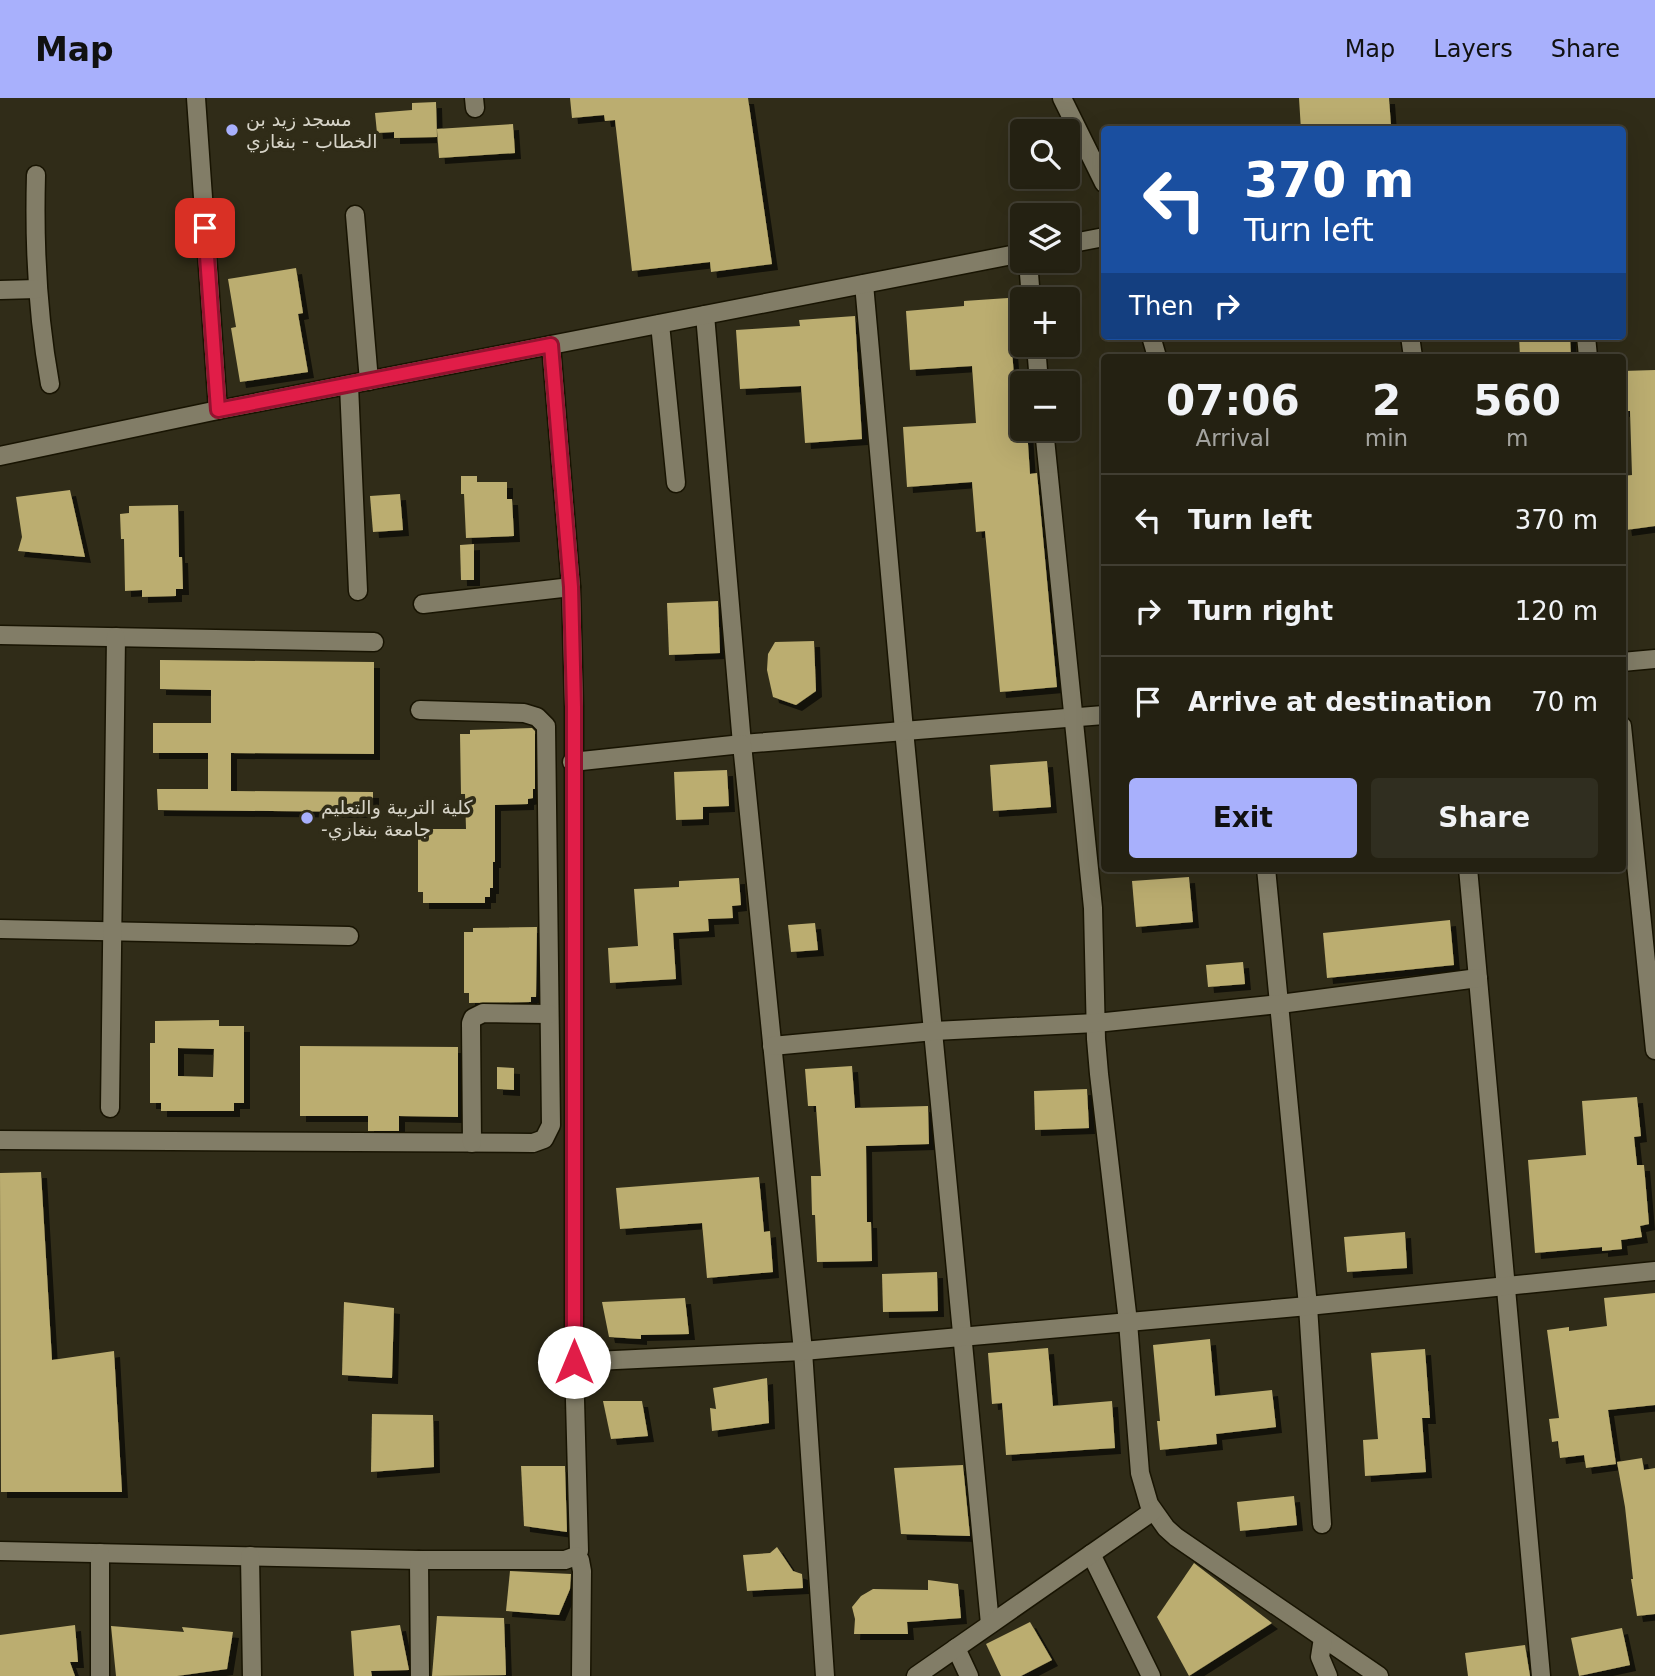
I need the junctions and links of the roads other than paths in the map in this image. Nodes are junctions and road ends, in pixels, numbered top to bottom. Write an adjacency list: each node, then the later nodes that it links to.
1 (196, 98): 18 (street)
2 (1062, 98): 4 (street)
3 (36, 175): 10 (street)
4 (1101, 177)
5 (355, 215): 15 (street)
6 (1101, 238): 7 (street)
7 (1080, 242)
8 (1010, 255): 9 (street)
9 (864, 284): 12 (street); 33 (street)
10 (37, 289): 11 (street); 16 (street)
11 (0, 290)
12 (705, 315): 13 (street); 34 (street)
13 (660, 324): 14 (street); 21 (street)
14 (551, 345): 15 (street); 22 (street)
15 (369, 381): 17 (street)
16 (50, 383)
17 (349, 385): 18 (street); 23 (street)
18 (218, 410): 20 (street)
19 (1045, 441): 32 (street)
20 (0, 456)
21 (676, 483)
22 (571, 587): 24 (street); 36 (street)
23 (358, 591)
24 (423, 604)
25 (0, 635): 26 (street)
26 (116, 637): 27 (street); 40 (street)
27 (374, 642)
28 (1655, 659): 29 (street)
29 (1626, 662)
30 (419, 710): 45 (street)
31 (1101, 715): 32 (street)
32 (1072, 719): 33 (street); 46 (street)
33 (904, 730): 34 (street); 47 (street)
34 (742, 744): 36 (street); 48 (street)
35 (1626, 760): 42 (street)
36 (572, 762): 59 (street)
37 (1266, 872): 44 (street)
38 (1468, 872): 43 (street)
39 (0, 929): 40 (street)
40 (112, 931): 41 (street); 50 (street)
41 (349, 936)
42 (1651, 970): 49 (street)
43 (1478, 978): 44 (street); 54 (street)
44 (1280, 1004): 46 (street); 55 (street)
45 (549, 1014): 52 (street); 52 (street)
46 (1096, 1023): 47 (street); 56 (street)
47 (934, 1031): 48 (street); 57 (street)
48 (772, 1046): 58 (street)
49 (1655, 1050)
50 (110, 1108)
51 (0, 1140): 52 (street)
52 (472, 1143)
53 (1655, 1270): 54 (street)
54 (1505, 1285): 55 (street); 81 (street)
55 (1308, 1306): 56 (street); 61 (street)
56 (1128, 1322): 57 (street); 60 (street)
57 (962, 1338): 58 (street); 68 (street)
58 (803, 1352): 59 (street); 75 (street)
59 (574, 1362): 66 (street)
60 (1153, 1511): 64 (street); 69 (street)
61 (1322, 1524)
62 (0, 1551): 63 (street)
63 (100, 1553): 65 (street); 71 (street)
64 (1091, 1554): 68 (street); 78 (street)
65 (250, 1556): 67 (street); 72 (street)
66 (576, 1556): 67 (street); 74 (street)
67 (419, 1560): 73 (street)
68 (990, 1624): 70 (street)
69 (1323, 1638): 79 (street); 80 (street)
70 (956, 1648): 76 (street); 77 (street)
71 (100, 1676)
72 (252, 1676)
73 (420, 1676)
74 (581, 1676)
75 (825, 1676)
76 (916, 1676)
77 (969, 1676)
78 (1151, 1676)
79 (1328, 1676)
80 (1379, 1676)
81 (1541, 1676)

